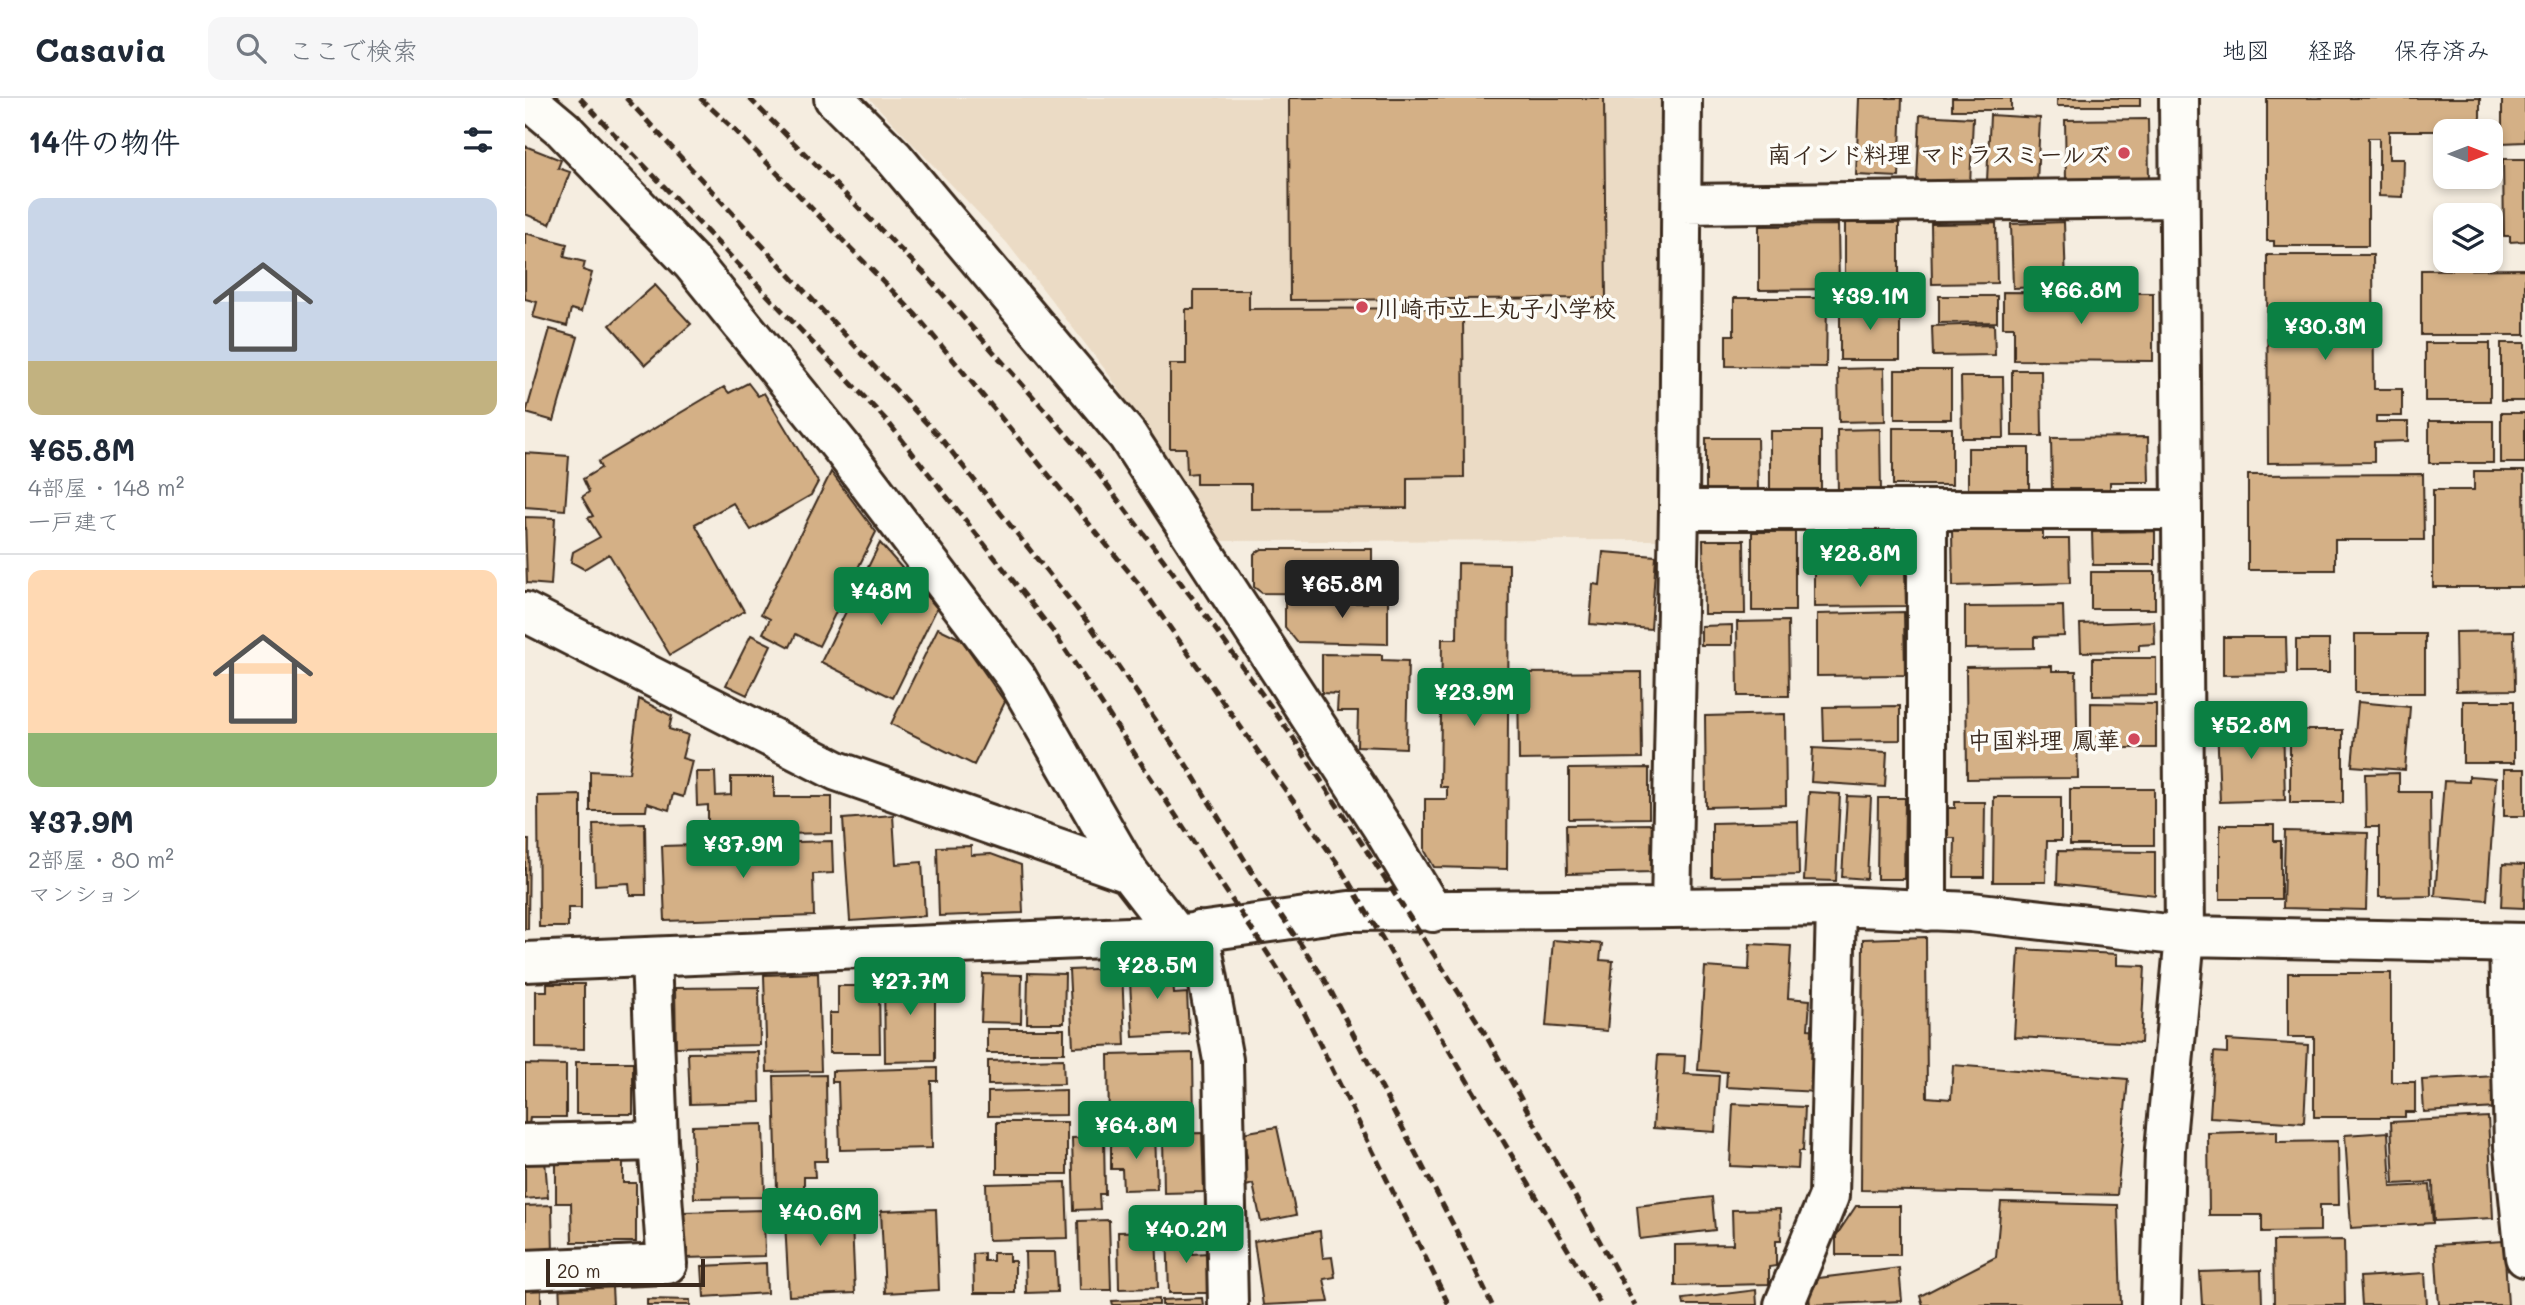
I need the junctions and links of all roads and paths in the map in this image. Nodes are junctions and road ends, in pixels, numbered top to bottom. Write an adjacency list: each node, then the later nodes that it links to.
1 (526, 98): 11 (street)
2 (834, 98): 15 (street)
3 (1682, 98): 6 (street)
4 (2179, 98): 5 (street)
5 (2179, 198): 6 (street); 8 (street)
6 (1682, 204): 7 (street)
7 (1679, 510): 9 (street); 13 (street)
8 (2182, 510): 9 (street); 17 (street)
9 (1927, 511): 14 (street)
10 (525, 612): 11 (street)
11 (1129, 873): 16 (street)
12 (1836, 906): 13 (street); 14 (street); 26 (street)
13 (1671, 908): 15 (street)
14 (1927, 911): 17 (street)
15 (1433, 912): 16 (street)
16 (1188, 933): 19 (street); 25 (street)
17 (2185, 936): 18 (street); 27 (street)
18 (2517, 944): 23 (street)
19 (651, 957): 20 (street); 21 (street)
20 (525, 962)
21 (658, 1141): 22 (street); 24 (street)
22 (525, 1144)
23 (2525, 1257)
24 (525, 1270)
25 (1228, 1305)
26 (1784, 1305)
27 (2161, 1305)

